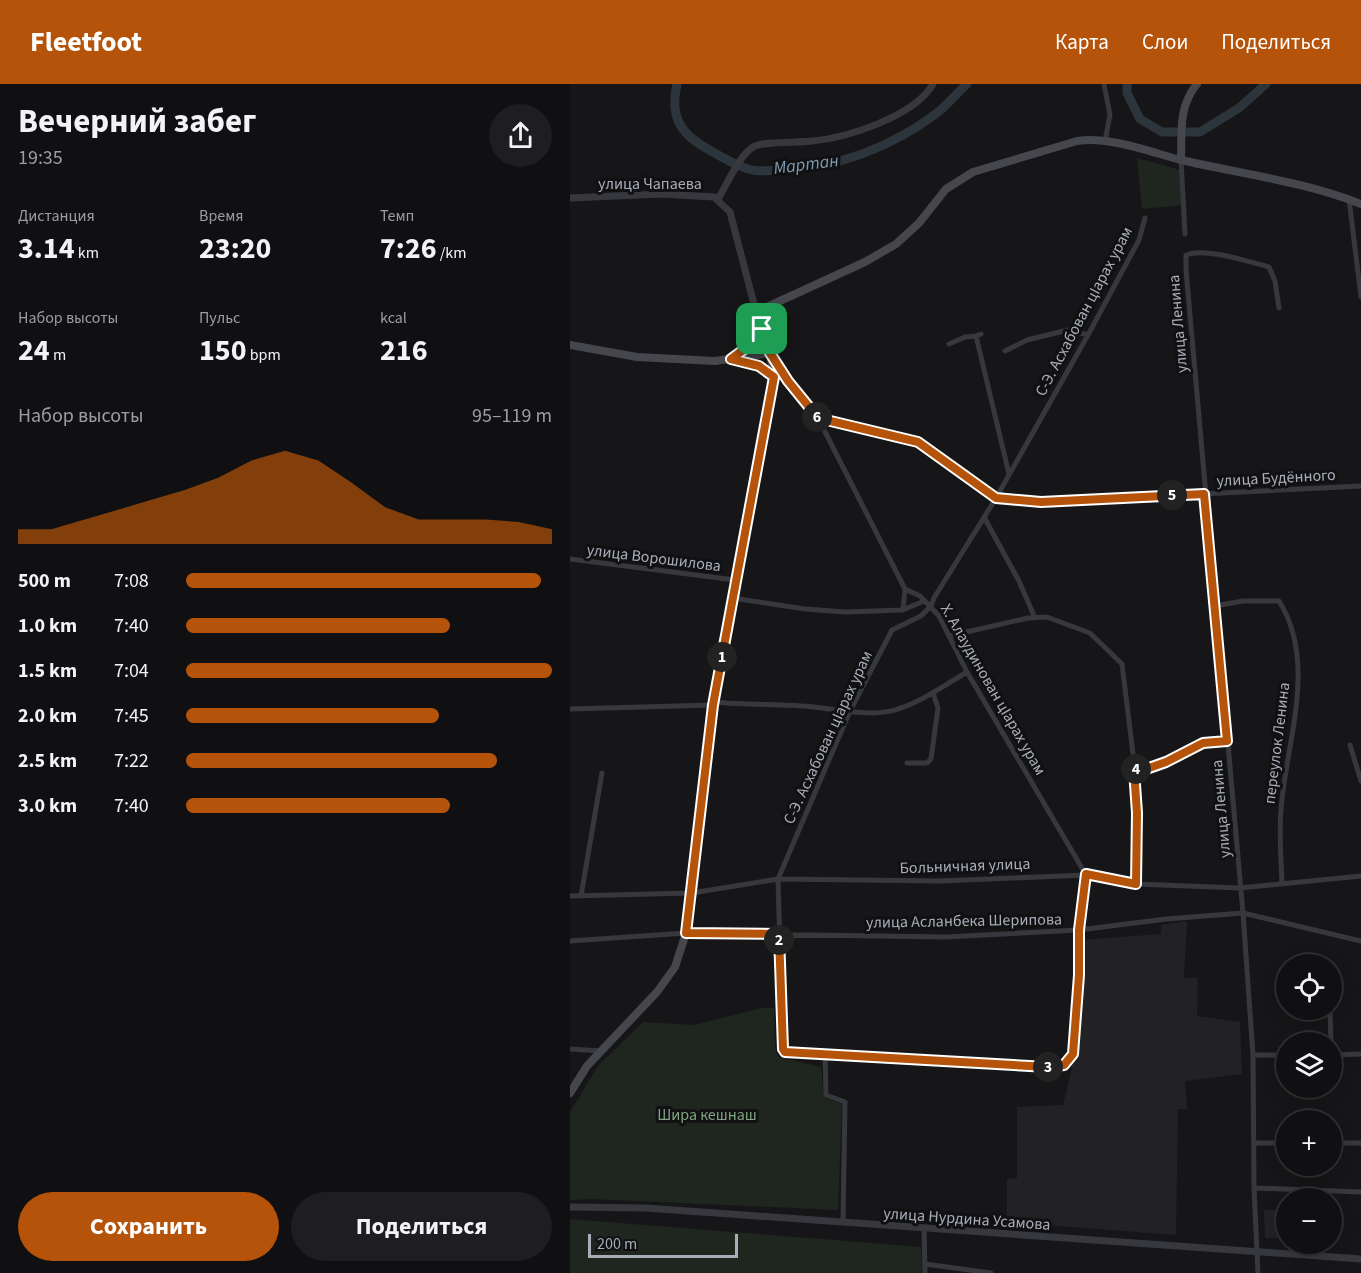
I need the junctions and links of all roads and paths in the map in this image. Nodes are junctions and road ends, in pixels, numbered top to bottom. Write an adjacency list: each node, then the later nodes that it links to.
1 (1104, 84): 4 (street)
2 (1197, 84): 5 (main road)
3 (933, 85): 7 (street)
4 (1105, 141): 5 (main road); 14 (main road)
5 (1181, 160): 8 (main road); 11 (street)
6 (570, 198): 7 (street, улица Чапаева)
7 (718, 199): 14 (street, улица Чапаева)
8 (1349, 199): 9 (main road); 12 (street)
9 (1361, 204)
10 (1144, 218): 16 (street, С-Э. Асхабован цIарах урам)
11 (1185, 234)
12 (1361, 297)
13 (1279, 308): 26 (street, улица Ленина)
14 (756, 312): 15 (main road)
15 (762, 329): 20 (main road); 21 (street)
16 (1088, 334): 19 (street); 24 (street, С-Э. Асхабован цIарах урам)
17 (949, 344): 24 (street)
18 (570, 345): 21 (main road)
19 (1005, 351)
20 (770, 353): 21 (main road); 22 (main road); 23 (street)
21 (731, 359): 22 (street)
22 (774, 377): 30 (main road)
23 (818, 418): 27 (street); 31 (street)
24 (1010, 474): 27 (street, С-Э. Асхабован цIарах урам)
25 (1361, 486): 26 (street, улица Будённого)
26 (1204, 494): 27 (street, улица Будённого); 35 (street, улица Ленина)
27 (996, 498): 28 (street, С-Э. Асхабован цIарах урам)
28 (984, 517): 34 (street, С-Э. Асхабован цIарах урам); 37 (street)
29 (570, 559): 30 (street, улица Ворошилова)
30 (735, 580): 32 (main road)
31 (905, 589): 33 (street, Х. Алаудинован цIарах урам); 36 (street)
32 (732, 598): 36 (street); 41 (main road)
33 (924, 601): 34 (street, Х. Алаудинован цIарах урам); 36 (street)
34 (931, 606): 38 (street, Х. Алаудинован цIарах урам); 43 (street, С-Э. Асхабован цIарах урам)
35 (1215, 606): 44 (street, улица Ленина); 54 (street, переулок Ленина)
36 (903, 610)
37 (1035, 618): 38 (street); 47 (street)
38 (949, 636): 39 (street, Х. Алаудинован цIарах урам)
39 (967, 672): 40 (street); 50 (street, Х. Алаудинован цIарах урам)
40 (933, 693): 43 (street); 46 (street)
41 (713, 704): 42 (street); 43 (street); 56 (main road)
42 (570, 709)
43 (850, 711): 52 (street, С-Э. Асхабован цIарах урам)
44 (1227, 741): 47 (street); 55 (street, улица Ленина)
45 (1350, 745): 49 (street)
46 (907, 763)
47 (1134, 770): 53 (street)
48 (602, 773): 58 (street)
49 (1361, 781)
50 (1086, 874): 52 (street, Больничная улица); 53 (street, Больничная улица); 60 (street)
51 (1361, 876): 54 (street, Больничная улица)
52 (778, 879): 56 (street, Больничная улица); 62 (street, С-Э. Асхабован цIарах урам)
53 (1136, 884): 55 (street, Больничная улица)
54 (1282, 884): 55 (street, Больничная улица)
55 (1240, 888): 59 (street, улица Ленина)
56 (692, 893): 58 (street, Больничная улица); 61 (main road)
57 (570, 896): 58 (street, Больничная улица)
58 (581, 896)
59 (1243, 913): 60 (street, улица Асланбека Шерипова); 64 (street, улица Асланбека Шерипова); 69 (street, улица Ленина)
60 (1079, 930): 62 (street, улица Асланбека Шерипова); 68 (street)
61 (686, 933): 62 (street, улица Асланбека Шерипова); 63 (street, улица Асланбека Шерипова); 66 (main road)
62 (779, 934): 68 (street, С-Э. Асхабован цIарах урам)
63 (570, 941)
64 (1361, 941)
65 (570, 1049): 66 (street)
66 (601, 1051): 72 (main road)
67 (1361, 1054): 71 (street)
68 (825, 1055): 80 (street)
69 (1253, 1055): 70 (street); 73 (street, улица Ленина)
70 (1276, 1055)
71 (1342, 1055)
72 (570, 1093)
73 (1254, 1143): 74 (street); 77 (street, улица Ленина)
74 (1276, 1143)
75 (1342, 1143): 76 (street)
76 (1361, 1143)
77 (1254, 1188): 78 (street); 82 (street, улица Ленина)
78 (1361, 1192)
79 (570, 1207): 80 (street, улица Нурдина Усамова)
80 (843, 1221): 81 (street, улица Нурдина Усамова)
81 (924, 1228): 82 (street, улица Нурдина Усамова); 84 (street)
82 (1257, 1253): 83 (street, улица Нурдина Усамова); 87 (street, улица Ленина)
83 (1361, 1259)
84 (925, 1264): 85 (street); 86 (street)
85 (925, 1273)
86 (991, 1273)
87 (1258, 1273)

